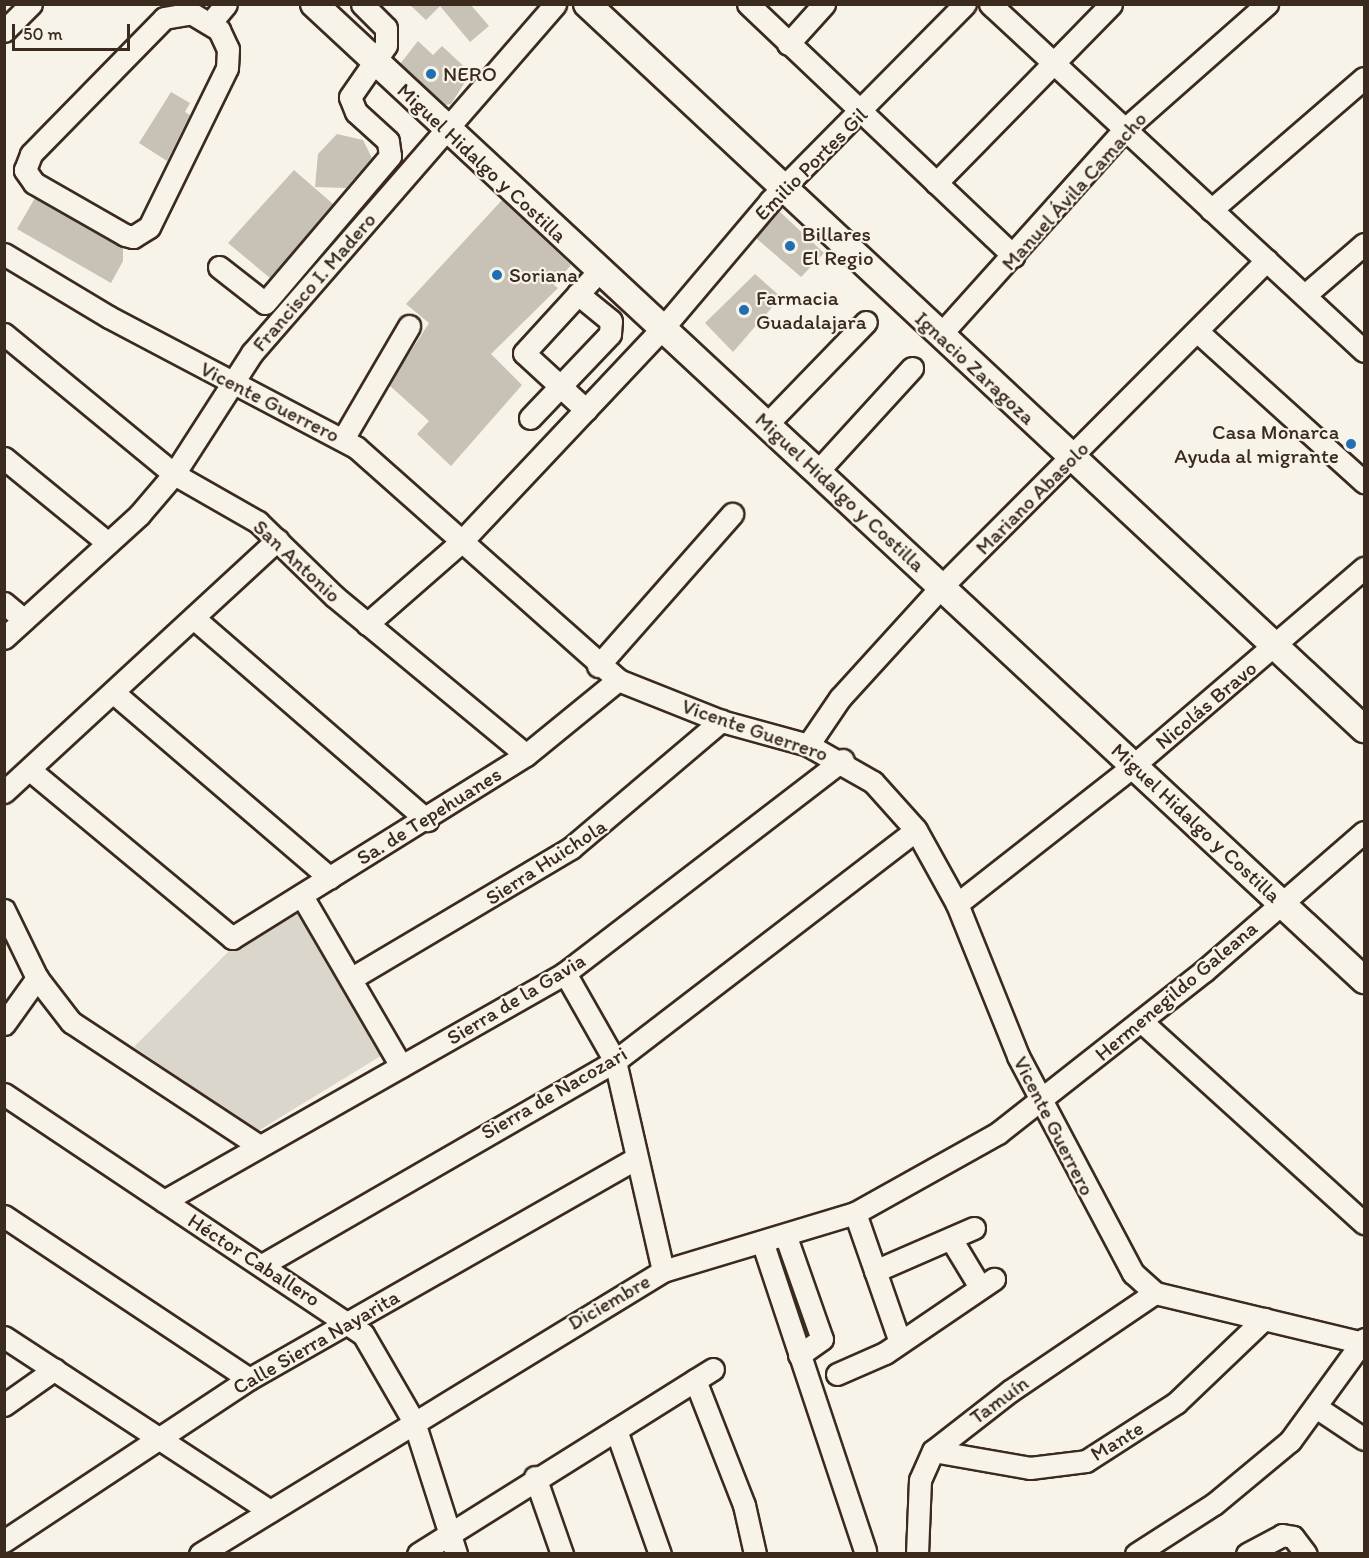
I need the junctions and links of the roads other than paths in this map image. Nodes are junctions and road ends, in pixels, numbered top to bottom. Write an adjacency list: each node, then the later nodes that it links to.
1 (31, 4): 16 (street)
2 (226, 4): 14 (street)
3 (314, 4): 15 (main road, Miguel Hidalgo y Costilla)
4 (353, 4): 15 (street)
5 (362, 4): 18 (street)
6 (555, 4): 23 (street, Francisco I. Madero)
7 (587, 4): 25 (main road, Ignacio Zaragoza)
8 (748, 4): 17 (street)
9 (824, 4): 17 (street)
10 (965, 4): 21 (street, Emilio Portes Gil)
11 (990, 4): 19 (street)
12 (1111, 4): 19 (street)
13 (1254, 9): 22 (street, Manuel Ávila Camacho)
14 (201, 13): 14 (street)
15 (334, 23): 18 (main road, Miguel Hidalgo y Costilla)
16 (4, 31)
17 (788, 44): 21 (street)
18 (374, 62): 23 (main road, Miguel Hidalgo y Costilla); 35 (street)
19 (1054, 63): 22 (street); 24 (street)
20 (1365, 78): 26 (street)
21 (862, 114): 24 (street); 25 (street, Emilio Portes Gil)
22 (1124, 130): 26 (street); 29 (street, Manuel Ávila Camacho)
23 (446, 131): 32 (main road, Miguel Hidalgo y Costilla); 36 (street, Francisco I. Madero)
24 (936, 183): 29 (street)
25 (784, 189): 39 (street, Emilio Portes Gil); 42 (main road, Ignacio Zaragoza)
26 (1211, 210): 30 (street)
27 (1365, 244): 34 (street)
28 (4, 254): 45 (street, Vicente Guerrero)
29 (1014, 255): 42 (street, Manuel Ávila Camacho)
30 (1267, 260): 34 (street); 40 (street, Mariano Abasolo)
31 (220, 266): 35 (street)
32 (600, 270): 33 (street); 39 (main road, Miguel Hidalgo y Costilla)
33 (578, 294): 46 (street); 46 (street)
34 (1305, 295): 43 (street)
35 (265, 303): 36 (street)
36 (284, 316): 45 (street, Francisco I. Madero)
37 (866, 322): 49 (street)
38 (409, 326): 50 (street)
39 (662, 329): 47 (street, Emilio Portes Gil); 49 (main road, Miguel Hidalgo y Costilla)
40 (1198, 332): 51 (street, Mariano Abasolo); 55 (street)
41 (4, 334): 54 (street, San Antonio)
42 (940, 335): 51 (main road, Ignacio Zaragoza)
43 (1365, 351)
44 (912, 368): 53 (street)
45 (232, 382): 50 (street, Vicente Guerrero); 54 (street, Francisco I. Madero)
46 (559, 387): 47 (street); 48 (street)
47 (586, 410): 59 (street, Emilio Portes Gil)
48 (530, 418)
49 (767, 424): 53 (main road, Miguel Hidalgo y Costilla)
50 (342, 439): 59 (street, Vicente Guerrero)
51 (1073, 457): 61 (street, Mariano Abasolo); 67 (main road, Ignacio Zaragoza)
52 (4, 458): 58 (street)
53 (817, 471): 61 (main road, Miguel Hidalgo y Costilla)
54 (174, 474): 57 (street, San Antonio); 58 (street, Francisco I. Madero)
55 (1365, 482)
56 (732, 514): 68 (street)
57 (277, 540): 64 (street); 65 (street, San Antonio)
58 (108, 543): 63 (street, Francisco I. Madero)
59 (460, 543): 65 (street, Emilio Portes Gil); 68 (street, Vicente Guerrero)
60 (1365, 568): 67 (street, Nicolás Bravo)
61 (942, 586): 73 (street, Mariano Abasolo); 76 (main road, Miguel Hidalgo y Costilla)
62 (4, 603): 63 (street)
63 (24, 620): 66 (street, Francisco I. Madero)
64 (196, 620): 70 (street); 79 (street)
65 (367, 624): 74 (street, San Antonio)
66 (4, 638)
67 (1276, 646): 72 (main road, Ignacio Zaragoza); 76 (street, Nicolás Bravo)
68 (598, 666): 69 (street, Vicente Guerrero)
69 (618, 680): 71 (street, Vicente Guerrero); 74 (street, Sa. de Tepehuanes)
70 (114, 693): 77 (street); 82 (street)
71 (721, 721): 73 (street, Vicente Guerrero); 89 (street, Sierra Huichola)
72 (1365, 729)
73 (808, 745): 75 (street, Vicente Guerrero)
74 (526, 755): 79 (street, Sa. de Tepehuanes)
75 (843, 760): 80 (street, Vicente Guerrero); 87 (street, Sierra de la Gavia)
76 (1134, 765): 84 (main road, Miguel Hidalgo y Costilla); 85 (street, Nicolás Bravo)
77 (30, 770): 78 (street); 83 (street, Sa. de Tepehuanes)
78 (4, 792)
79 (426, 820): 82 (street, Sa. de Tepehuanes)
80 (916, 830): 85 (street, Vicente Guerrero); 93 (street, Sierra de Nacozari)
81 (1365, 832): 84 (street, Hermenegildo Galeana)
82 (330, 878): 83 (street, Sa. de Tepehuanes)
83 (302, 896): 89 (street)
84 (1281, 903): 90 (main road, Miguel Hidalgo y Costilla); 91 (street, Hermenegildo Galeana)
85 (957, 904): 96 (street, Vicente Guerrero)
86 (4, 909): 88 (street)
87 (565, 973): 93 (street); 94 (street, Sierra de la Gavia)
88 (37, 978): 92 (street); 97 (street)
89 (352, 978): 94 (street)
90 (1365, 980)
91 (1141, 1021): 96 (street, Hermenegildo Galeana); 102 (street)
92 (4, 1024)
93 (615, 1061): 98 (street); 107 (street, Sierra de Nacozari)
94 (401, 1066): 97 (street, Sierra de la Gavia)
95 (4, 1094): 99 (street, Héctor Caballero)
96 (1041, 1101): 100 (street, Diciembre); 110 (street, Vicente Guerrero)
97 (259, 1146): 99 (street, Sierra de la Gavia)
98 (636, 1158): 108 (street); 112 (street, Calle Sierra Nayarita)
99 (164, 1201): 107 (street, Héctor Caballero)
100 (855, 1213): 104 (street, Diciembre); 109 (street)
101 (4, 1216): 119 (street)
102 (1365, 1223)
103 (974, 1228): 105 (street)
104 (786, 1237): 106 (street, Diciembre); 116 (street)
105 (951, 1239): 109 (street); 114 (street)
106 (763, 1244): 108 (street, Diciembre); 116 (street)
107 (262, 1265): 112 (street, Héctor Caballero)
108 (663, 1271): 122 (street, Diciembre)
109 (875, 1271): 114 (street)
110 (1155, 1293): 111 (street, Vicente Guerrero); 126 (street, Tamuín)
111 (1264, 1319): 115 (street, Vicente Guerrero); 126 (street, Mante)
112 (350, 1323): 119 (street, Calle Sierra Nayarita); 122 (street, Héctor Caballero)
113 (4, 1337): 117 (street)
114 (899, 1339): 118 (street)
115 (1363, 1342): 121 (street)
116 (799, 1355): 131 (street)
117 (55, 1369): 120 (street); 124 (street)
118 (837, 1374)
119 (249, 1379): 124 (street, Calle Sierra Nayarita)
120 (4, 1405)
121 (1319, 1409): 125 (street); 138 (street)
122 (414, 1422): 128 (street, Diciembre); 130 (street, Héctor Caballero)
123 (616, 1430): 127 (street); 135 (street); 136 (street)
124 (158, 1438): 128 (street); 129 (street, Calle Sierra Nayarita)
125 (1365, 1439)
126 (933, 1451): 137 (street, Tamuín)
127 (535, 1477): 130 (street); 134 (street)
128 (270, 1511): 132 (street, Diciembre)
129 (4, 1541)
130 (453, 1544): 133 (street)
131 (865, 1551)
132 (200, 1554)
133 (418, 1554)
134 (562, 1554)
135 (660, 1554)
136 (755, 1554)
137 (916, 1554)
138 (1136, 1554)
139 (1247, 1554): 140 (street)
140 (1306, 1554)

